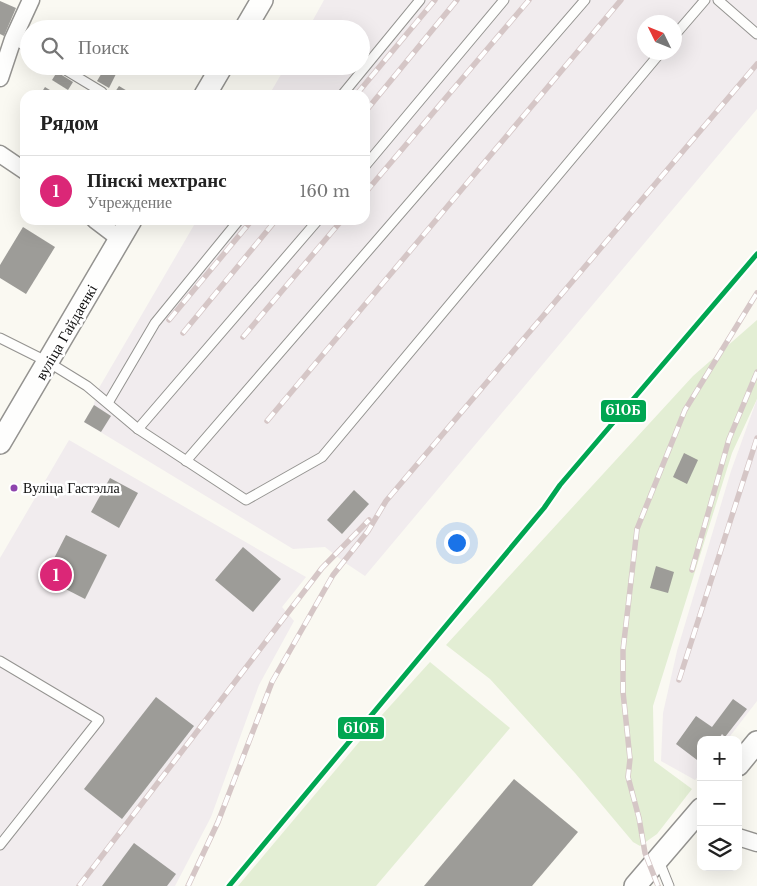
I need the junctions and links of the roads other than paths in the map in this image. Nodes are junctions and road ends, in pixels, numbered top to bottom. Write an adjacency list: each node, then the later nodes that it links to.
1 (31, 0): 8 (street)
2 (262, 0): 9 (street)
3 (420, 0): 16 (lane)
4 (504, 0): 25 (lane)
5 (585, 0): 37 (lane)
6 (705, 0): 11 (lane)
7 (718, 0): 12 (lane)
8 (22, 20)
9 (250, 20)
10 (20, 24): 13 (street)
11 (682, 27)
12 (757, 34)
13 (13, 39): 14 (lane); 20 (street)
14 (20, 43)
15 (654, 60): 37 (lane)
16 (370, 61)
17 (74, 75): 21 (lane)
18 (217, 75): 22 (street)
19 (358, 75): 23 (lane)
20 (0, 78)
21 (99, 90)
22 (208, 90)
23 (346, 90)
24 (0, 154): 26 (street)
25 (370, 160)
26 (20, 168)
27 (102, 225): 31 (street)
28 (128, 225): 31 (street, вуліца Гайдаенкі)
29 (235, 225): 34 (lane)
30 (314, 225): 35 (lane)
31 (120, 239): 33 (street, вуліца Гайдаенкі)
32 (0, 338): 33 (lane)
33 (48, 362): 34 (lane); 36 (street, вуліца Гайдаенкі)
34 (108, 403): 35 (lane)
35 (138, 429): 37 (lane)
36 (2, 436)
37 (186, 461)
38 (0, 661): 44 (lane)
39 (757, 742): 40 (street)
40 (742, 759)
41 (697, 817): 45 (street)
42 (742, 838): 43 (street)
43 (757, 844)
44 (0, 845)
45 (654, 864): 46 (street); 47 (lane)
46 (635, 886)
47 (669, 886)

